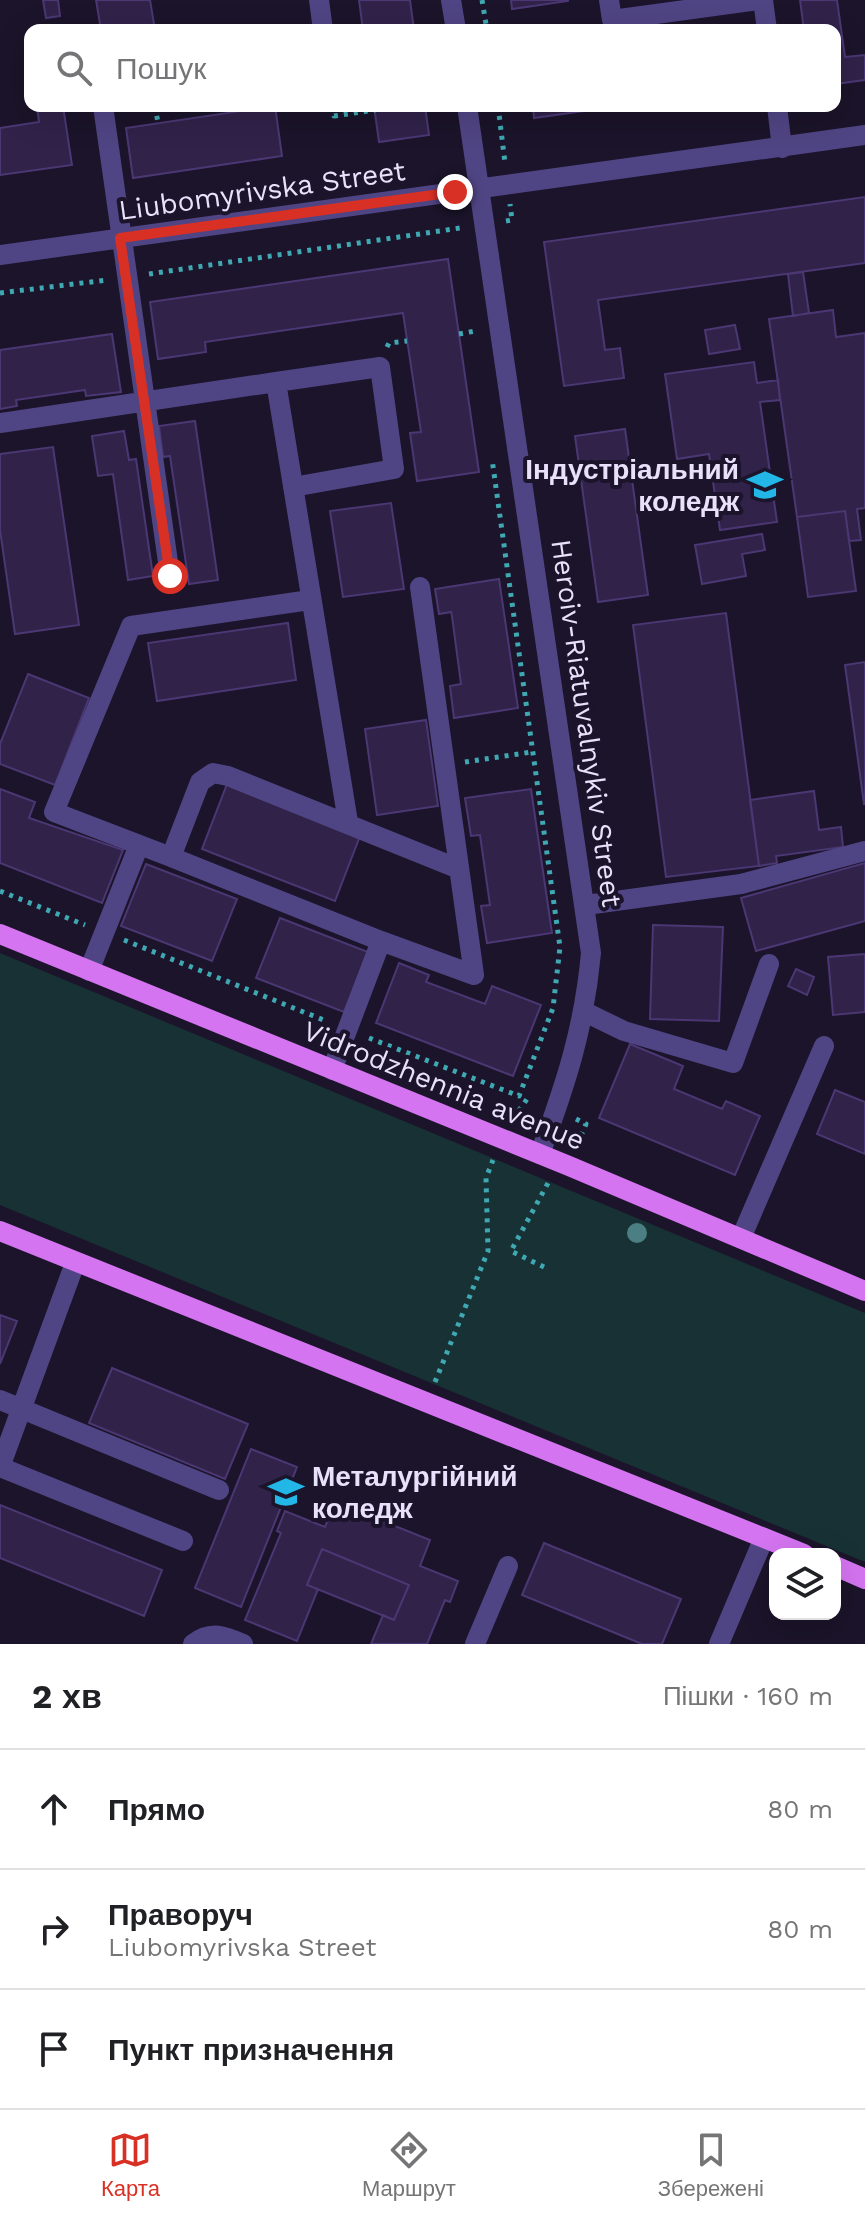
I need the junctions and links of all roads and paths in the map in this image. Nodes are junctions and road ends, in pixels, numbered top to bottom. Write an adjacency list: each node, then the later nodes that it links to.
1 (319, 0): 6 (street)
2 (451, 0): 7 (street)
3 (482, 0): 8 (path)
4 (609, 0): 5 (street)
5 (761, 0): 9 (street)
6 (322, 24)
7 (455, 24)
8 (486, 24)
9 (766, 24)
10 (104, 112): 20 (street)
11 (156, 112): 16 (path)
12 (334, 112): 13 (path)
13 (361, 112)
14 (468, 112): 19 (street, Heroiv-Riatuvalnykiv Street)
15 (778, 112): 18 (street)
16 (158, 123)
17 (865, 135): 18 (street, Liubomyrivska Street)
18 (782, 148): 19 (street, Liubomyrivska Street)
19 (479, 188): 20 (street, Liubomyrivska Street); 45 (street, Heroiv-Riatuvalnykiv Street)
20 (120, 238): 22 (street, Liubomyrivska Street); 23 (street)
21 (462, 242): 23 (path)
22 (0, 255)
23 (126, 278): 24 (path); 30 (street)
24 (0, 293)
25 (473, 317): 26 (path)
26 (475, 331): 27 (path); 28 (path)
27 (459, 334)
28 (477, 347)
29 (276, 382): 30 (street); 33 (street); 33 (street)
30 (144, 401): 31 (street); 34 (street)
31 (0, 423)
32 (492, 456): 37 (path)
33 (293, 487): 36 (street)
34 (170, 576)
35 (420, 587): 38 (street)
36 (310, 600): 39 (street); 40 (street)
37 (532, 752): 38 (path); 52 (path)
38 (444, 765): 43 (street)
39 (348, 822): 42 (street); 43 (street)
40 (139, 845): 42 (street); 46 (street)
41 (865, 851): 45 (street)
42 (171, 857): 48 (street)
43 (459, 869): 48 (street)
44 (0, 891): 46 (path)
45 (586, 905): 51 (street, Heroiv-Riatuvalnykiv Street)
46 (105, 933): 50 (street); 52 (path)
47 (0, 934): 50 (main road, Vidrodzhennia avenue)
48 (381, 941): 52 (street)
49 (769, 964): 51 (street)
50 (89, 971): 54 (main road, Vidrodzhennia avenue)
51 (585, 1012): 58 (street, Heroiv-Riatuvalnykiv Street)
52 (347, 1029): 54 (street)
53 (824, 1046): 61 (street)
54 (332, 1070): 57 (main road, Vidrodzhennia avenue)
55 (527, 1099): 57 (path)
56 (586, 1124): 59 (path)
57 (501, 1138): 58 (main road, Vidrodzhennia avenue); 66 (path)
58 (540, 1154): 59 (main road, Vidrodzhennia avenue)
59 (569, 1166): 61 (main road, Vidrodzhennia avenue); 63 (path)
60 (0, 1231): 62 (main road)
61 (741, 1238): 64 (main road, Vidrodzhennia avenue)
62 (75, 1263): 66 (main road); 67 (street)
63 (544, 1267)
64 (865, 1291)
65 (0, 1400): 67 (street)
66 (427, 1401): 70 (main road)
67 (23, 1409): 68 (street); 69 (street)
68 (0, 1467): 71 (street)
69 (219, 1490)
70 (764, 1538): 72 (main road); 79 (street)
71 (183, 1541)
72 (789, 1548)
73 (508, 1566): 78 (street)
74 (841, 1569): 75 (main road)
75 (865, 1579)
76 (193, 1644): 77 (street)
77 (243, 1644)
78 (475, 1644)
79 (719, 1644)

